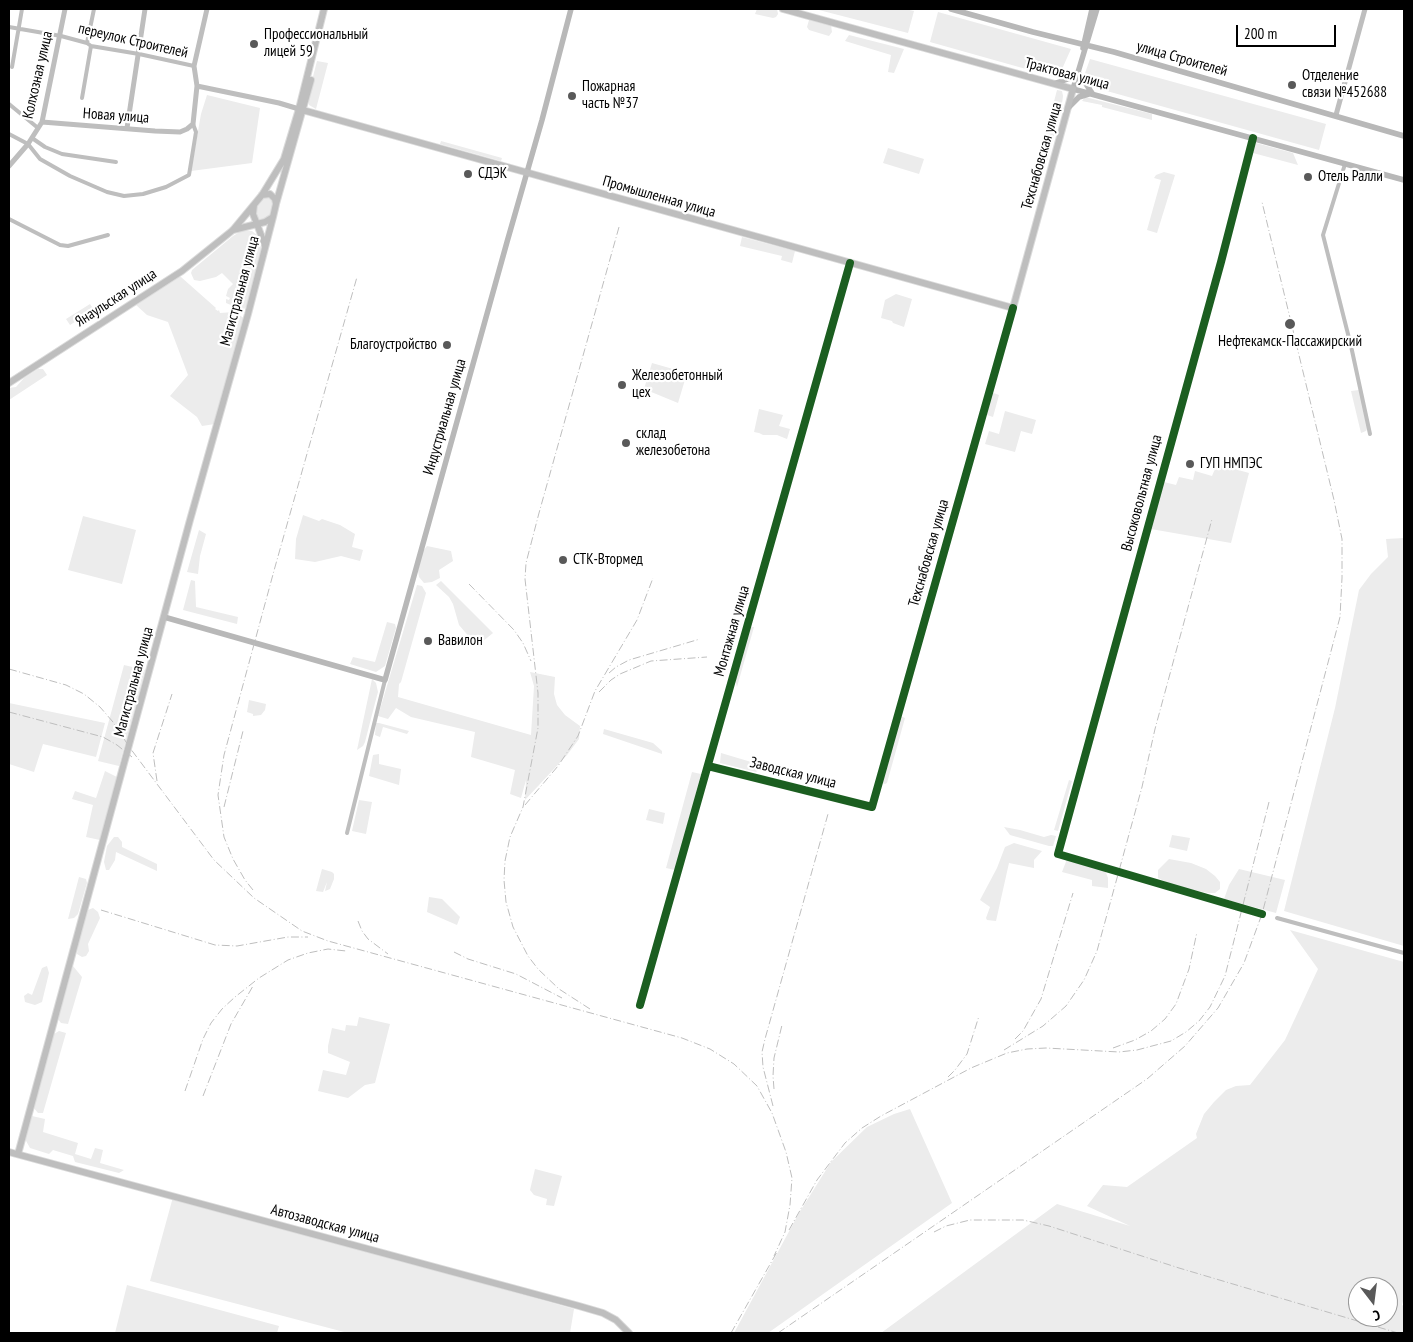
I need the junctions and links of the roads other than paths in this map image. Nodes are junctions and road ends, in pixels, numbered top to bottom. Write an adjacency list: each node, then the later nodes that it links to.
1 (22, 9): 15 (street)
2 (65, 9): 16 (street, Колхозная улица)
3 (94, 9): 17 (street)
4 (145, 9): 19 (street)
5 (207, 9): 21 (street)
6 (324, 9): 30 (main road, Магистральная улица)
7 (328, 9): 30 (main road, Магистральная улица)
8 (571, 9): 44 (main road, Индустриальная улица)
9 (783, 9): 23 (main road, Трактовая улица)
10 (951, 9): 18 (main road, улица Строителей)
11 (1092, 9): 18 (main road)
12 (1097, 9): 18 (main road)
13 (1365, 9): 31 (street)
14 (9, 27): 15 (street, переулок Строителей)
15 (18, 28): 16 (street, переулок Строителей); 20 (street)
16 (61, 36): 17 (street, переулок Строителей); 32 (street, Колхозная улица)
17 (89, 44): 19 (street, переулок Строителей); 27 (street)
18 (1085, 45): 22 (main road); 31 (main road, улица Строителей)
19 (139, 54): 21 (street, переулок Строителей); 35 (street)
20 (12, 66)
21 (194, 66): 24 (street)
22 (1078, 72): 23 (main road); 25 (main road); 26 (main road)
23 (1056, 84): 25 (main road, Трактовая улица); 29 (main road)
24 (198, 86): 30 (street); 33 (street)
25 (1073, 89): 26 (main road, Трактовая улица); 29 (main road, Техснабовская улица)
26 (1092, 93): 29 (main road); 39 (main road, Трактовая улица)
27 (82, 98)
28 (9, 104): 34 (street)
29 (1069, 107): 56 (main road, Техснабовская улица)
30 (301, 110): 44 (main road, Промышленная улица); 46 (main road, Магистральная улица); 48 (main road, Магистральная улица)
31 (1336, 115): 37 (main road, улица Строителей)
32 (42, 122): 34 (street, Колхозная улица); 35 (street, Новая улица)
33 (193, 124): 35 (street, Новая улица); 40 (street)
34 (38, 128): 38 (street, Колхозная улица)
35 (127, 128)
36 (9, 134): 40 (street)
37 (1404, 136)
38 (32, 138): 40 (street, Колхозная улица); 41 (street)
39 (1253, 138): 42 (main road, Трактовая улица); 64 (street, Высоковольтная улица)
40 (28, 144): 43 (street, Колхозная улица)
41 (116, 162)
42 (1345, 164): 45 (main road, Трактовая улица); 58 (street)
43 (9, 166)
44 (526, 172): 55 (main road, Промышленная улица); 60 (main road, Индустриальная улица)
45 (1404, 180)
46 (262, 195): 47 (main road, Магистральная улица); 48 (main road)
47 (255, 203): 51 (main road, Магистральная улица); 52 (main road, Магистральная улица)
48 (276, 204): 49 (main road, Магистральная улица)
49 (273, 217): 51 (main road, Магистральная улица); 54 (main road, Магистральная улица)
50 (9, 219): 53 (street)
51 (257, 224): 52 (main road, Магистральная улица); 54 (main road)
52 (233, 230): 57 (main road, Янаульская улица)
53 (108, 235)
54 (265, 248): 59 (main road, Магистральная улица)
55 (850, 263): 56 (main road, Промышленная улица); 61 (street, Монтажная улица)
56 (1013, 308): 62 (street, Техснабовская улица)
57 (9, 383)
58 (1370, 434)
59 (164, 618): 60 (main road); 70 (main road, Магистральная улица)
60 (385, 680): 63 (street, Индустриальная улица)
61 (708, 766): 62 (street, Заводская улица); 68 (street, Монтажная улица)
62 (872, 806)
63 (347, 833)
64 (1058, 854): 65 (street)
65 (1262, 914)
66 (1277, 918): 67 (street)
67 (1404, 954)
68 (640, 1005)
69 (9, 1152): 70 (main road, Автозаводская улица)
70 (18, 1154): 71 (main road, Автозаводская улица)
71 (629, 1333)

